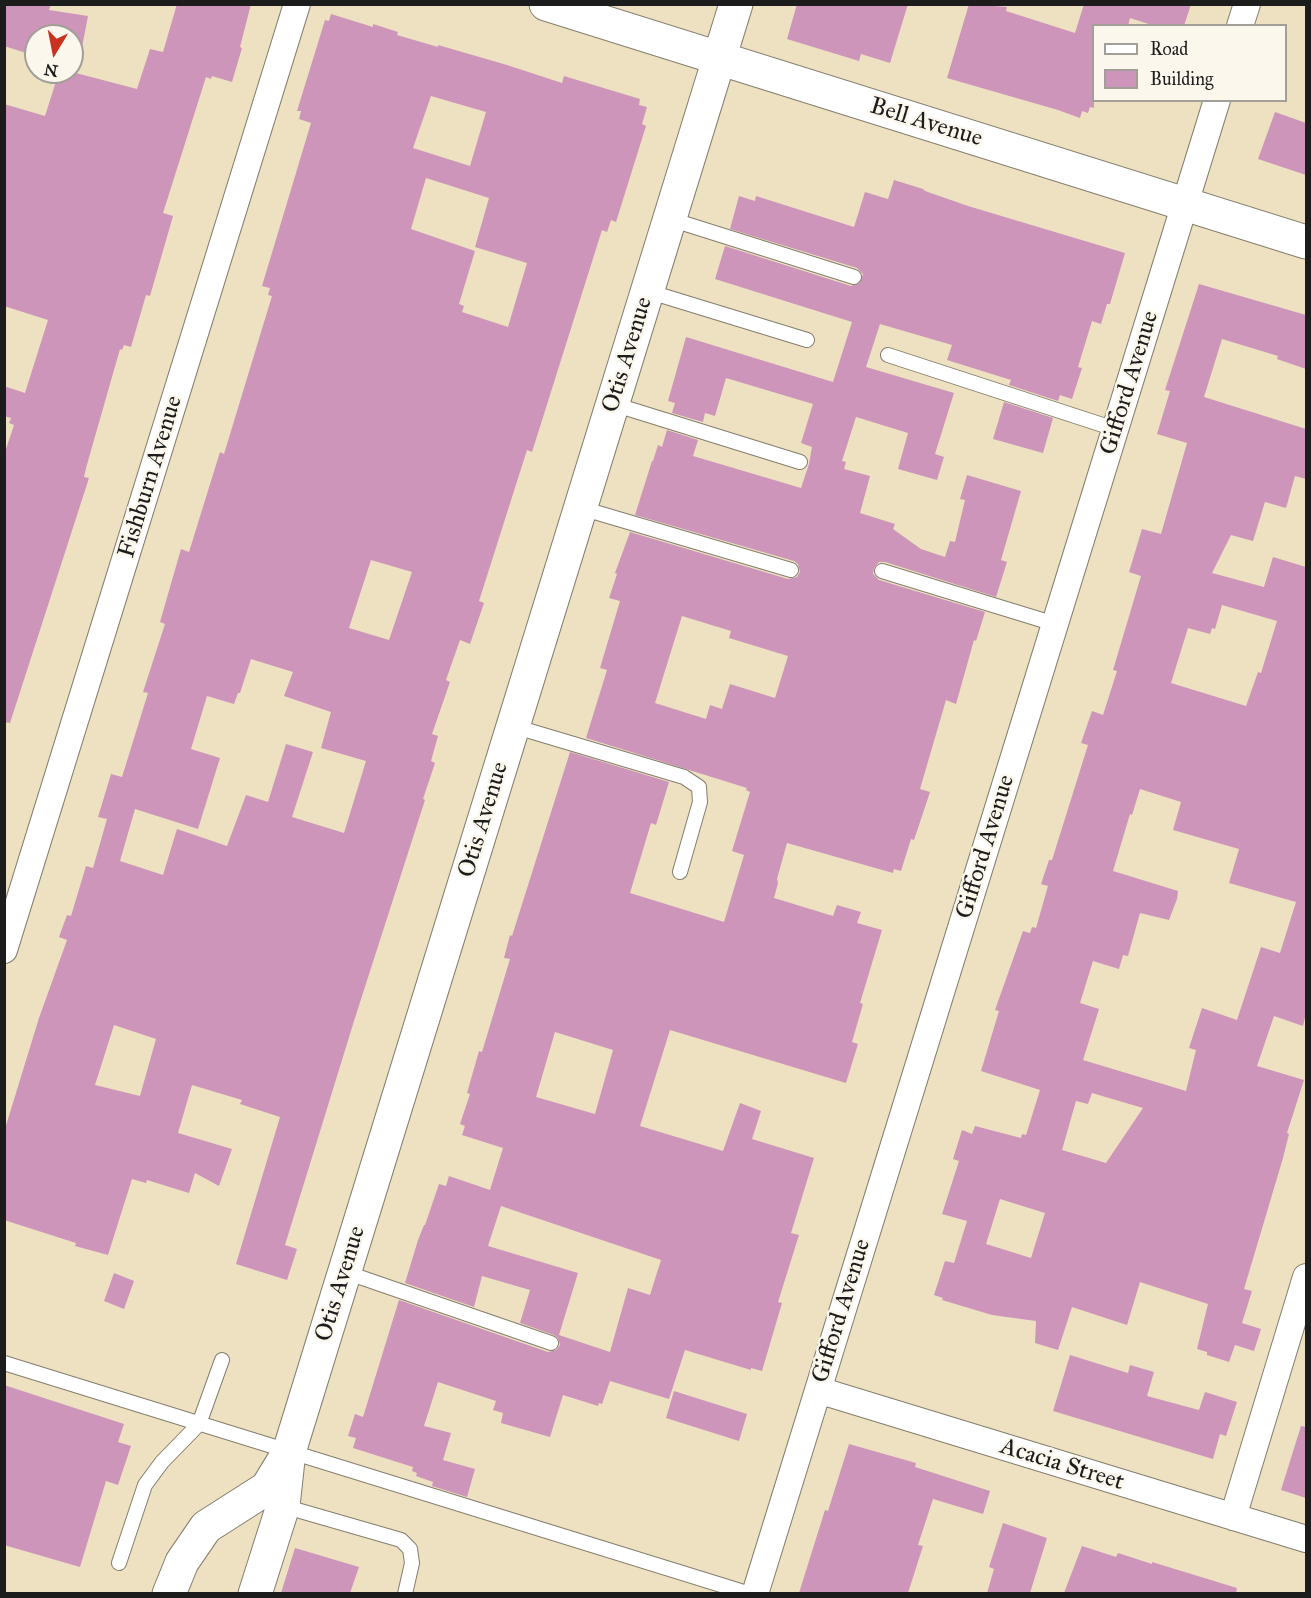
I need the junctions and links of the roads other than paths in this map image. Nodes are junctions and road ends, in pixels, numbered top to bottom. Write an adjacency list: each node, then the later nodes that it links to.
1 (297, 4): 24 (street, Fishburn Avenue)
2 (546, 4): 6 (street, Bell Avenue)
3 (736, 4): 6 (street, Otis Avenue)
4 (1247, 4): 5 (street)
5 (1241, 24)
6 (719, 59): 8 (street, Bell Avenue); 9 (street, Otis Avenue)
7 (1216, 102): 8 (street, Gifford Avenue)
8 (1185, 204): 10 (street, Bell Avenue); 16 (street, Gifford Avenue)
9 (670, 219): 11 (lane); 12 (street, Otis Avenue)
10 (1306, 242)
11 (855, 277)
12 (647, 291): 13 (lane); 15 (street, Otis Avenue)
13 (807, 340)
14 (888, 355): 16 (lane)
15 (613, 404): 17 (lane); 18 (street, Otis Avenue)
16 (1115, 429): 21 (street, Gifford Avenue)
17 (800, 462)
18 (581, 508): 19 (lane); 22 (street, Otis Avenue)
19 (791, 570)
20 (882, 570): 21 (lane)
21 (1055, 624): 30 (street, Gifford Avenue)
22 (513, 726): 23 (lane); 25 (street, Otis Avenue)
23 (680, 872)
24 (4, 950)
25 (345, 1272): 27 (lane); 32 (street, Otis Avenue)
26 (1306, 1277): 34 (street)
27 (551, 1343)
28 (222, 1360): 31 (lane)
29 (4, 1363): 31 (lane)
30 (818, 1390): 34 (street, Acacia Street); 41 (street, Gifford Avenue)
31 (199, 1424): 32 (lane); 36 (lane)
32 (289, 1452): 33 (street); 37 (street, Otis Avenue); 40 (lane)
33 (283, 1506): 38 (street); 39 (lane)
34 (1233, 1517): 35 (street, Acacia Street)
35 (1306, 1539)
36 (119, 1563)
37 (169, 1593)
38 (255, 1593)
39 (405, 1593)
40 (750, 1593)
41 (755, 1593)

